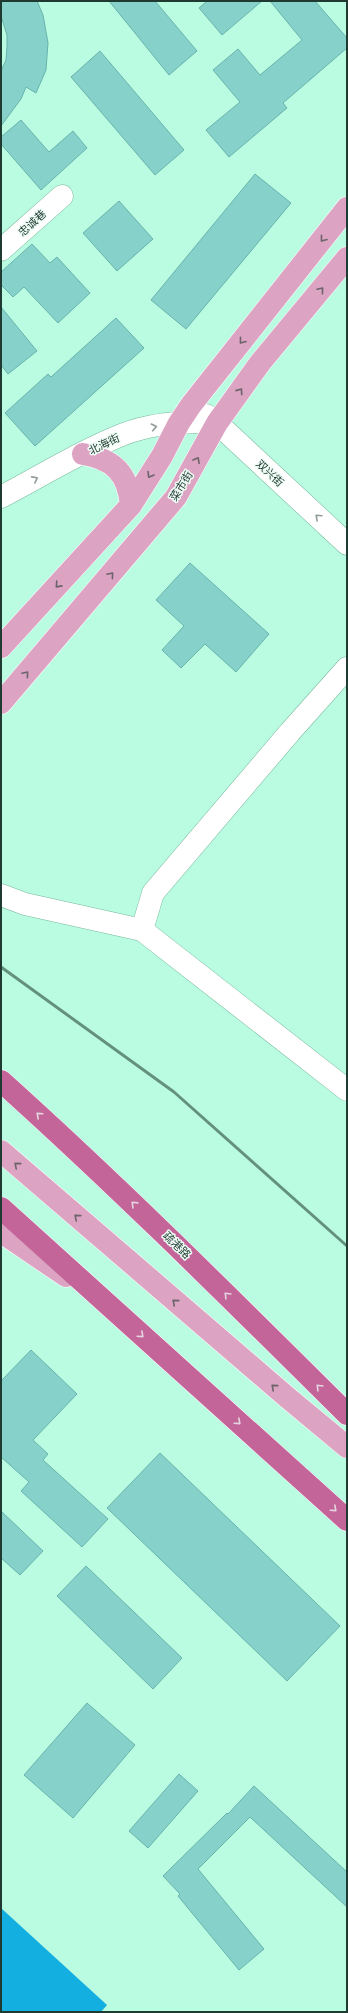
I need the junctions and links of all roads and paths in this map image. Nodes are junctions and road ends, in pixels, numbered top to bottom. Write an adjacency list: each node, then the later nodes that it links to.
1 (62, 196): 3 (street, 忠诚巷)
2 (347, 208): 5 (main road, one-way to 5)
3 (1, 250)
4 (347, 258): 7 (main road, 菜市街, one-way to 4)
5 (191, 405): 6 (main road); 7 (street, 双兴街)
6 (179, 423): 7 (street, 北海街); 8 (street, 北海街, one-way to 6); 10 (main road, one-way to 10)
7 (217, 423): 11 (street, 双兴街, one-way to 7); 14 (main road, 菜市街, one-way to 7)
8 (83, 454): 9 (street, 北海街, one-way to 8); 10 (main road)
9 (1, 497)
10 (131, 505): 12 (main road, one-way to 12)
11 (347, 544)
12 (1, 647)
13 (347, 668): 16 (street)
14 (1, 703)
15 (1, 894): 16 (street)
16 (142, 930): 18 (street)
17 (1, 1081): 23 (highway, 疏港路, one-way to 17)
18 (347, 1090)
19 (1, 1151): 24 (main road, one-way to 19)
20 (1, 1208): 22 (highway)
21 (1, 1232): 22 (main road)
22 (112, 1309): 25 (highway, one-way to 25)
23 (347, 1414)
24 (347, 1447)
25 (347, 1520)

